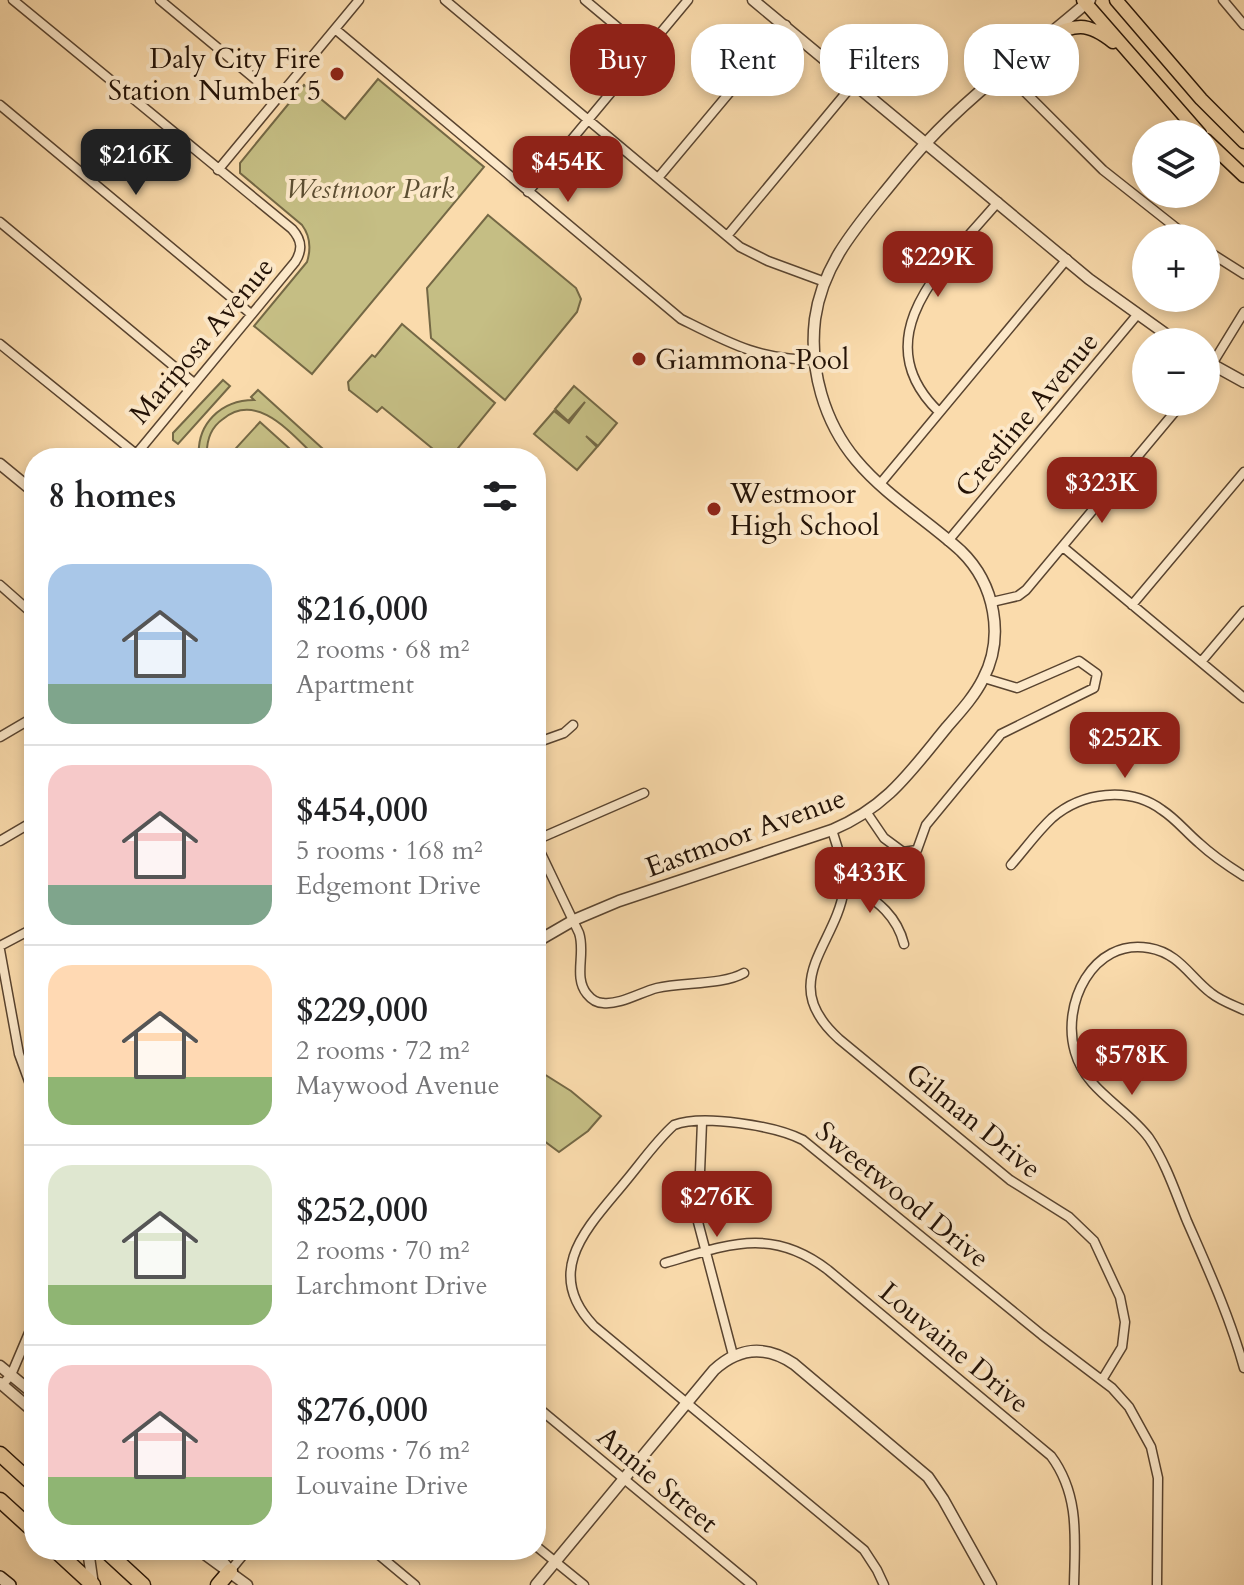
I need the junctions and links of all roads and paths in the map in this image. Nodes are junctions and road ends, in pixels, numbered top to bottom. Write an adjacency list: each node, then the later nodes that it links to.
1 (13, 0): 36 (street, Mariposa Avenue)
2 (160, 0): 29 (street)
3 (359, 0): 18 (street)
4 (445, 0): 31 (street)
5 (585, 0): 12 (street)
6 (688, 0): 13 (street)
7 (753, 0): 14 (street)
8 (1116, 0): 20 (main road)
9 (1130, 0): 20 (main road)
10 (1223, 0): 16 (street)
11 (1087, 1): 15 (street); 22 (main road)
12 (614, 24)
13 (668, 24)
14 (785, 24)
15 (1060, 24)
16 (1244, 25)
17 (1079, 27): 22 (main road)
18 (335, 29): 29 (street); 39 (street)
19 (804, 40): 21 (street)
20 (1160, 51): 34 (main road)
21 (820, 53)
22 (1134, 60): 32 (main road)
23 (608, 96): 31 (street)
24 (727, 96): 38 (street)
25 (843, 96): 43 (street)
26 (872, 96): 33 (street)
27 (978, 96): 33 (street)
28 (1029, 96): 42 (street)
29 (278, 98): 36 (street)
30 (0, 105): 49 (street)
31 (588, 120): 38 (street); 39 (street)
32 (1188, 120)
33 (926, 142): 40 (street); 47 (street)
34 (1244, 142)
35 (1220, 153): 37 (main road)
36 (218, 170): 49 (street, Mariposa Avenue)
37 (1244, 176)
38 (658, 178): 43 (street)
39 (528, 192): 54 (street)
40 (998, 202): 44 (street); 58 (street)
41 (0, 222): 57 (street)
42 (1171, 224)
43 (727, 236): 47 (street)
44 (1067, 259): 50 (street); 58 (street)
45 (1220, 259): 46 (street)
46 (1244, 274)
47 (825, 282): 54 (street)
48 (1244, 312): 53 (street)
49 (251, 314): 57 (street, Mariposa Avenue)
50 (1137, 315): 51 (street); 66 (street, Crestline Avenue)
51 (1156, 328)
52 (0, 344): 60 (street)
53 (1220, 349)
54 (815, 360): 65 (street)
55 (1220, 372): 56 (street)
56 (1244, 382)
57 (194, 383): 61 (street, Mariposa Avenue)
58 (939, 412): 65 (street)
59 (1171, 416): 67 (street)
60 (126, 448)
61 (144, 448)
62 (0, 464): 64 (street)
63 (1244, 472): 70 (street)
64 (24, 484)
65 (880, 484): 66 (street)
66 (948, 541): 69 (street)
67 (1063, 547): 69 (street); 70 (street)
68 (0, 585): 71 (street)
69 (992, 602): 74 (street, Eastmoor Avenue)
70 (1132, 605): 73 (street)
71 (24, 606)
72 (1244, 611): 73 (street)
73 (1201, 662): 75 (street)
74 (984, 678): 81 (street, Eastmoor Avenue); 81 (street)
75 (1244, 698)
76 (24, 723): 78 (street)
77 (573, 725): 79 (street)
78 (0, 737)
79 (546, 739)
80 (644, 793): 84 (street)
81 (867, 813): 83 (street, Eastmoor Avenue)
82 (24, 827): 85 (street)
83 (832, 830): 89 (street); 90 (street, Eastmoor Avenue)
84 (546, 837)
85 (0, 841)
86 (546, 862): 90 (street)
87 (1011, 865): 88 (street)
88 (1244, 876)
89 (846, 885): 93 (street); 106 (street, Gilman Drive)
90 (574, 920): 92 (street, Eastmoor Avenue); 95 (street)
91 (24, 934): 94 (street)
92 (546, 936)
93 (904, 944)
94 (0, 948): 97 (street)
95 (744, 973)
96 (1244, 1010): 104 (street)
97 (24, 1068)
98 (702, 1122): 99 (street); 106 (street, Sweetwood Drive); 109 (street, Sweetwood Drive)
99 (704, 1252): 100 (street, Louvaine Drive); 102 (street); 139 (street, Louvaine Drive)
100 (665, 1263)
101 (24, 1344): 105 (street)
102 (733, 1355): 109 (street); 138 (street)
103 (0, 1366): 105 (street)
104 (1244, 1368)
105 (11, 1375): 107 (street); 108 (street)
106 (1102, 1380): 140 (street, Sweetwood Drive)
107 (1, 1384): 110 (street)
108 (24, 1386)
109 (686, 1403): 114 (street); 137 (street, Sweetwood Drive)
110 (24, 1404)
111 (546, 1414): 114 (street, Annie Street)
112 (0, 1454): 113 (highway)
113 (24, 1476)
114 (623, 1479): 125 (street); 136 (street, Annie Street)
115 (3, 1503): 116 (highway)
116 (24, 1522)
117 (546, 1554): 125 (street)
118 (66, 1560): 129 (highway)
119 (89, 1560): 129 (street)
120 (116, 1560): 130 (highway)
121 (211, 1560): 126 (street)
122 (221, 1560): 126 (street)
123 (239, 1560): 126 (street)
124 (385, 1560): 133 (street)
125 (555, 1561): 134 (street); 135 (street)
126 (230, 1571): 131 (highway); 132 (street)
127 (0, 1577): 128 (main road)
128 (10, 1585)
129 (93, 1585)
130 (143, 1585)
131 (218, 1585)
132 (247, 1585)
133 (415, 1585)
134 (536, 1585)
135 (584, 1585)
136 (752, 1585)
137 (884, 1585)
138 (991, 1585)
139 (1074, 1585)
140 (1157, 1585)

